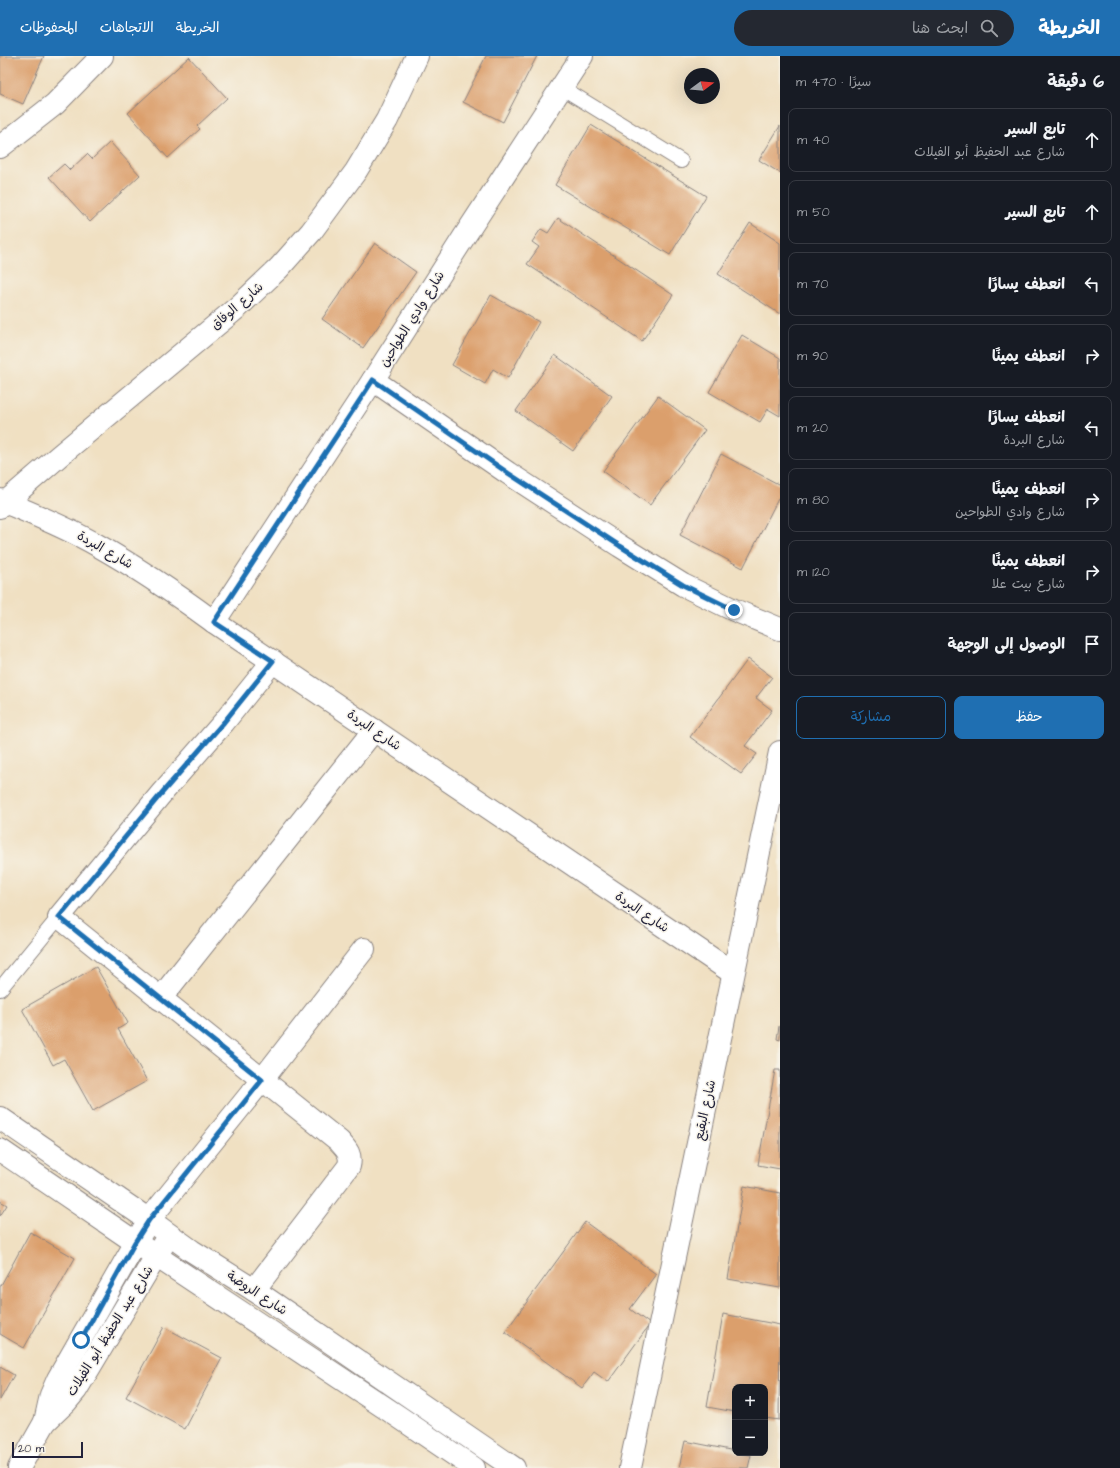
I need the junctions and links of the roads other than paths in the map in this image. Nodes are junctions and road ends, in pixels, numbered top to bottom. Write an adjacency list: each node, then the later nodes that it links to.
1 (102, 56): 5 (street)
2 (417, 56): 8 (street, شارع الوفاق)
3 (582, 56): 4 (street, شارع وادي الطواحين)
4 (561, 87): 6 (lane); 7 (street, شارع وادي الطواحين)
5 (0, 147)
6 (681, 161)
7 (373, 380): 9 (street, شارع وادي الطواحين); 10 (street)
8 (2, 503): 9 (street, شارع البردة)
9 (214, 622): 11 (street, شارع البردة)
10 (780, 629)
11 (273, 661): 12 (street, شارع البردة); 14 (street)
12 (374, 730): 16 (street, شارع البردة); 18 (street)
13 (780, 752): 16 (street, شارع البقيع)
14 (59, 917): 17 (lane); 18 (street)
15 (364, 949): 19 (street, شارع عبد الحفيظ أبو الفيلات)
16 (733, 973): 31 (street, شارع البقيع)
17 (0, 989)
18 (160, 999): 19 (street)
19 (262, 1080): 22 (street, شارع عبد الحفيظ أبو الفيلات); 26 (street)
20 (0, 1118): 22 (street, شارع الروضة)
21 (0, 1150): 24 (street, شارع الروضة)
22 (149, 1220): 23 (street, شارع الروضة); 24 (street, شارع عبد الحفيظ أبو الفيلات)
23 (168, 1235): 25 (street, شارع عبد الحفيظ أبو الفيلات); 26 (street, شارع الروضة)
24 (135, 1242): 25 (street, شارع الروضة); 27 (street, شارع عبد الحفيظ أبو الفيلات)
25 (156, 1256): 27 (street, شارع عبد الحفيظ أبو الفيلات); 29 (street, شارع الروضة)
26 (254, 1290): 30 (street, شارع الروضة)
27 (45, 1422): 28 (street, شارع عبد الحفيظ أبو الفيلات)
28 (19, 1468)
29 (474, 1468)
30 (514, 1468)
31 (630, 1468)

